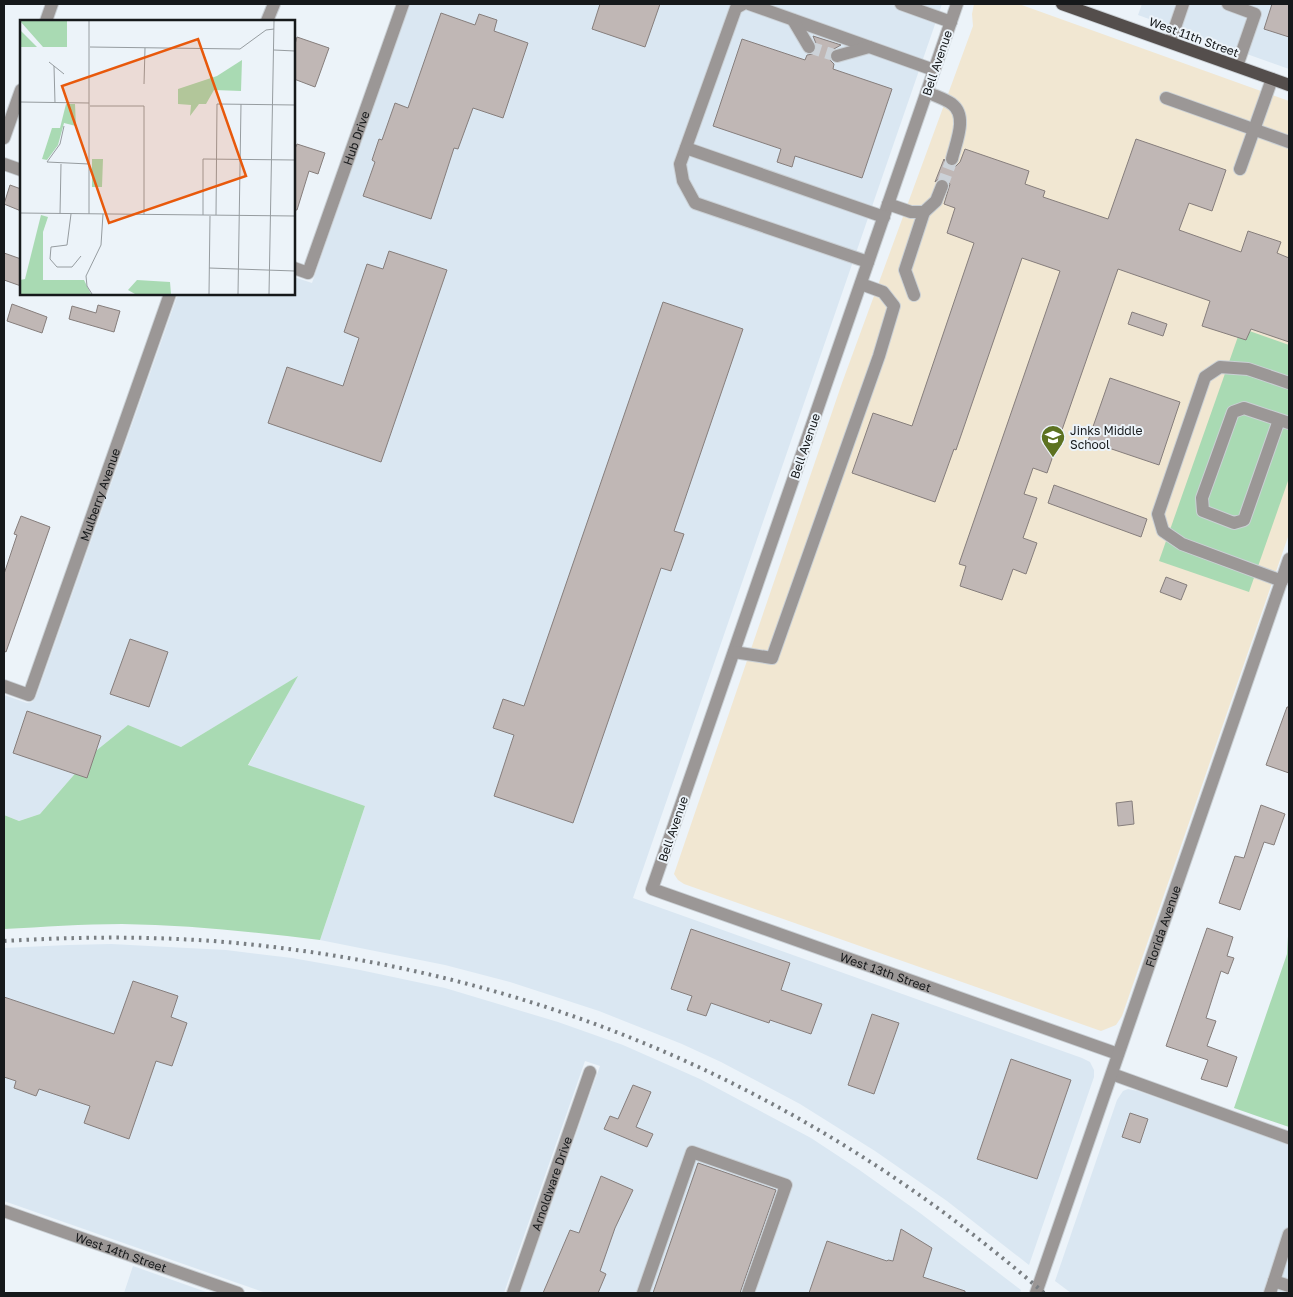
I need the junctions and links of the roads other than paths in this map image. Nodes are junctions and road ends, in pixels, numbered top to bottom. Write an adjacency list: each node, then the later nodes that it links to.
1 (52, 4): 11 (street)
2 (274, 4): 12 (street)
3 (403, 4): 38 (street, Hub Drive)
4 (743, 4): 29 (street)
5 (749, 4): 13 (street)
6 (900, 4): 14 (street)
7 (957, 4): 14 (street, Bell Avenue)
8 (1065, 4): 15 (main road, West 11th Street)
9 (1183, 4): 15 (street)
10 (1228, 4): 19 (street)
11 (46, 20)
12 (267, 20)
13 (793, 20): 16 (street); 17 (street)
14 (951, 22): 20 (street, Bell Avenue)
15 (1170, 42): 19 (main road, West 11th Street)
16 (810, 47)
17 (869, 47): 18 (street); 20 (street)
18 (837, 56)
19 (1237, 66): 21 (main road, West 11th Street)
20 (934, 70): 23 (street, Bell Avenue)
21 (1272, 79): 22 (main road, West 11th Street); 26 (street)
22 (1289, 85)
23 (927, 92): 30 (street); 35 (street, Bell Avenue)
24 (20, 93): 27 (street)
25 (1166, 98): 26 (street)
26 (1254, 130): 28 (street); 32 (street)
27 (4, 138)
28 (1289, 142)
29 (686, 148): 35 (street); 37 (street)
30 (952, 159)
31 (4, 164): 33 (street)
32 (1240, 169)
33 (20, 170)
34 (942, 186): 36 (street)
35 (886, 210): 36 (street); 37 (street, Bell Avenue)
36 (924, 212): 41 (street)
37 (868, 262): 39 (street, Bell Avenue)
38 (295, 268)
39 (861, 284): 46 (street, Bell Avenue); 46 (street)
40 (170, 295): 47 (street, Mulberry Avenue)
41 (914, 295)
42 (1289, 383): 45 (street)
43 (1284, 421): 43 (street)
44 (1289, 560): 45 (street, Florida Avenue)
45 (1282, 581): 49 (street, Florida Avenue)
46 (734, 652): 48 (street, Bell Avenue)
47 (4, 686)
48 (652, 889): 49 (street, West 13th Street)
49 (1118, 1054): 51 (street, Florida Avenue)
50 (590, 1072): 58 (street, Arnoldware Drive)
51 (1112, 1074): 52 (street); 61 (street, Florida Avenue)
52 (1289, 1138)
53 (4, 1211): 57 (street, West 14th Street)
54 (1289, 1234): 56 (street)
55 (1289, 1286): 56 (street)
56 (1272, 1287)
57 (238, 1293)
58 (513, 1293)
59 (643, 1293): 60 (street)
60 (748, 1293)
61 (1036, 1293)

